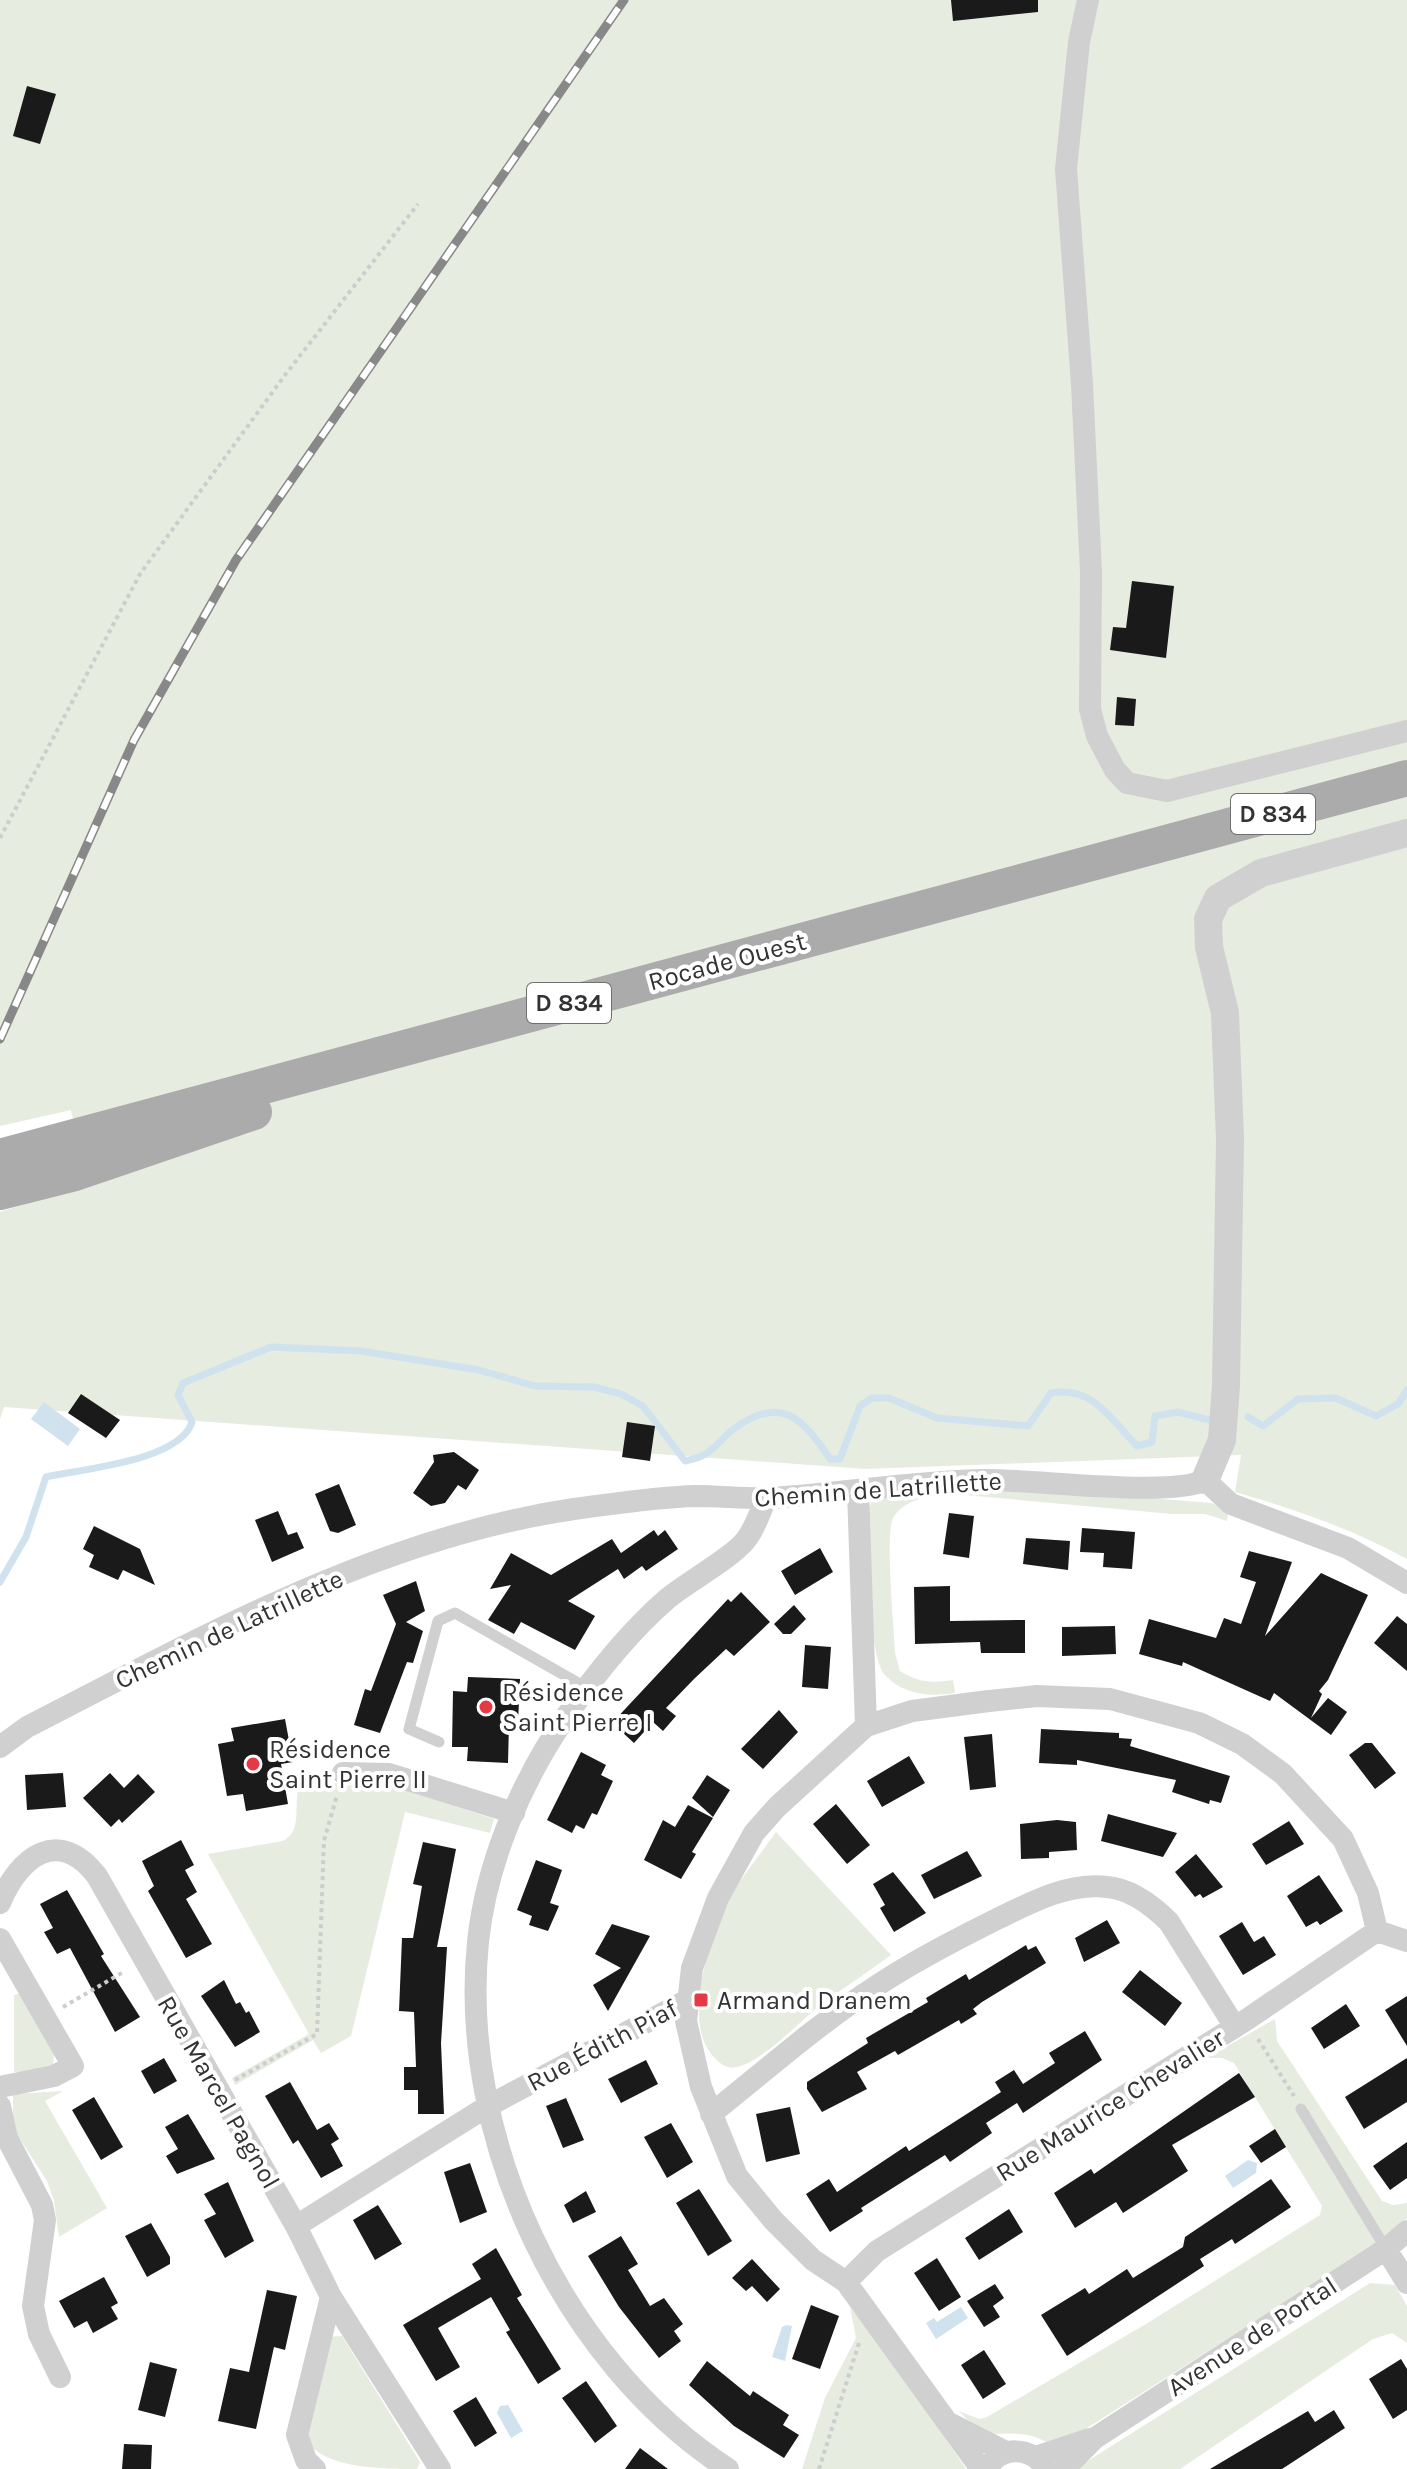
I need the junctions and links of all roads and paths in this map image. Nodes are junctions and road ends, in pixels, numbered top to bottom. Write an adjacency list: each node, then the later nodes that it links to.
1 (1088, 0): 3 (street)
2 (418, 204): 6 (path)
3 (1407, 731)
4 (1407, 778): 7 (main road, Rocade Ouest / D 834)
5 (1407, 833): 10 (street)
6 (0, 838)
7 (1139, 850): 8 (main road, Rocade Ouest / D 834); 9 (main road)
8 (0, 1157)
9 (0, 1192)
10 (1205, 1480): 11 (street, Chemin de Latrillette); 13 (street)
11 (858, 1491): 12 (street, Chemin de Latrillette); 15 (street)
12 (766, 1498): 14 (street); 17 (street, Chemin de Latrillette)
13 (1407, 1583)
14 (587, 1688): 16 (lane); 19 (street)
15 (866, 1726): 21 (street, Rue Édith Piaf); 25 (street, Rue Édith Piaf)
16 (439, 1742)
17 (0, 1747)
18 (343, 1773): 19 (street); 29 (path)
19 (514, 1813): 31 (street)
20 (0, 1903): 24 (street, Rue Marcel Pagnol)
21 (1377, 1931): 23 (street); 27 (street, Rue Maurice Chevalier)
22 (0, 1939): 26 (street)
23 (1407, 1941)
24 (144, 1959): 26 (path); 29 (street, Rue Marcel Pagnol)
25 (686, 2001): 31 (street, Rue Édith Piaf); 33 (street)
26 (48, 2017): 28 (street)
27 (1240, 2023): 32 (path); 33 (street); 37 (street, Rue Maurice Chevalier)
28 (0, 2087)
29 (217, 2090): 34 (street, Rue Marcel Pagnol)
30 (0, 2106): 41 (street)
31 (488, 2106): 34 (street); 48 (street)
32 (1301, 2109): 36 (lane)
33 (711, 2114): 37 (street)
34 (296, 2226): 39 (street, Rue Marcel Pagnol)
35 (1407, 2231): 36 (street, Avenue de Portal)
36 (1386, 2249): 38 (street); 43 (street, Avenue de Portal)
37 (846, 2282): 40 (street)
38 (1407, 2283)
39 (331, 2297): 46 (street); 47 (street, Rue Marcel Pagnol)
40 (869, 2310): 42 (street); 49 (path)
41 (60, 2377)
42 (947, 2422): 44 (street); 50 (street)
43 (1095, 2438): 45 (street, Avenue de Portal); 51 (street, Avenue de Portal)
44 (1006, 2452): 45 (street); 50 (street)
45 (1041, 2463)
46 (315, 2469)
47 (440, 2469)
48 (728, 2469)
49 (819, 2469)
50 (984, 2469)
51 (1064, 2469)

